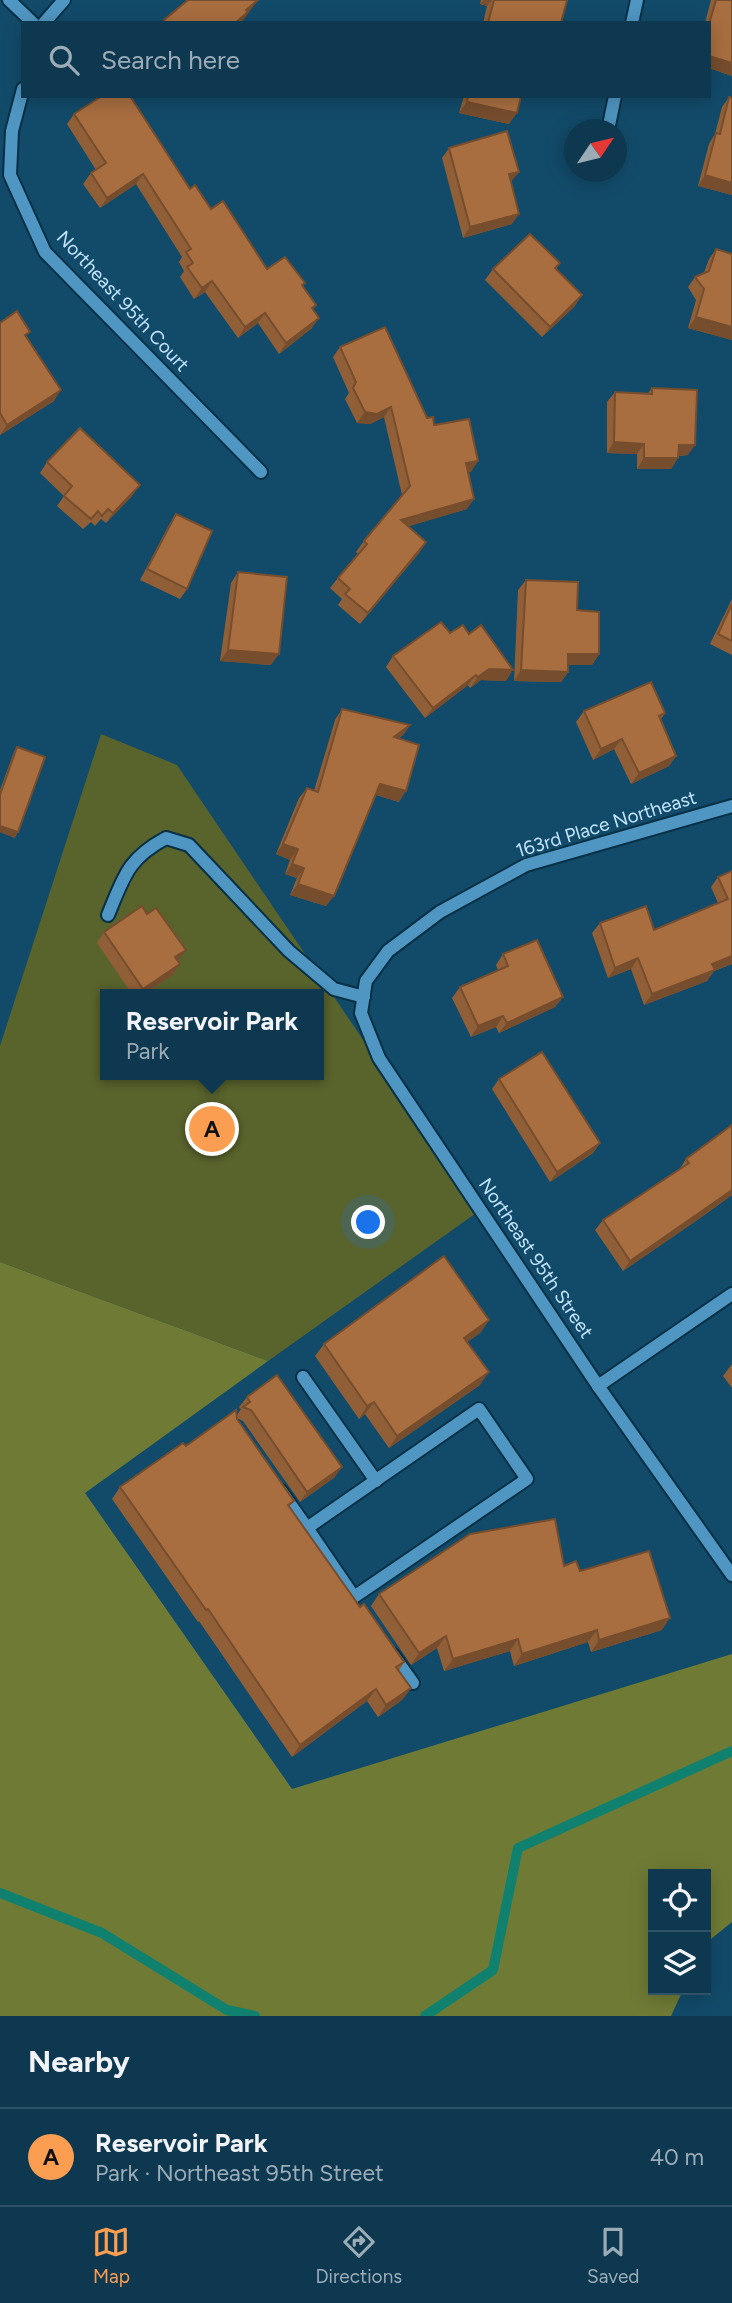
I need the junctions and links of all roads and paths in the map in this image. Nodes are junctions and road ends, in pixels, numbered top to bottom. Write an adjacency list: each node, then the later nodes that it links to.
1 (9, 0): 4 (street)
2 (64, 0): 5 (street)
3 (637, 0): 6 (street)
4 (31, 21)
5 (46, 21)
6 (632, 21)
7 (21, 97): 10 (street, Northeast 95th Court)
8 (615, 98): 9 (street)
9 (610, 119)
10 (261, 472)
11 (732, 806): 13 (street, 163rd Place Northeast)
12 (108, 915): 14 (street)
13 (388, 951): 14 (street, Northeast 95th Street)
14 (364, 997): 17 (street, Northeast 95th Street)
15 (732, 1294): 17 (street)
16 (303, 1377): 18 (street)
17 (598, 1386): 21 (street, Northeast 95th Street)
18 (376, 1480): 20 (street); 20 (street)
19 (276, 1483): 20 (street)
20 (307, 1528)
21 (732, 1575)
22 (383, 1640): 23 (street)
23 (413, 1683)

